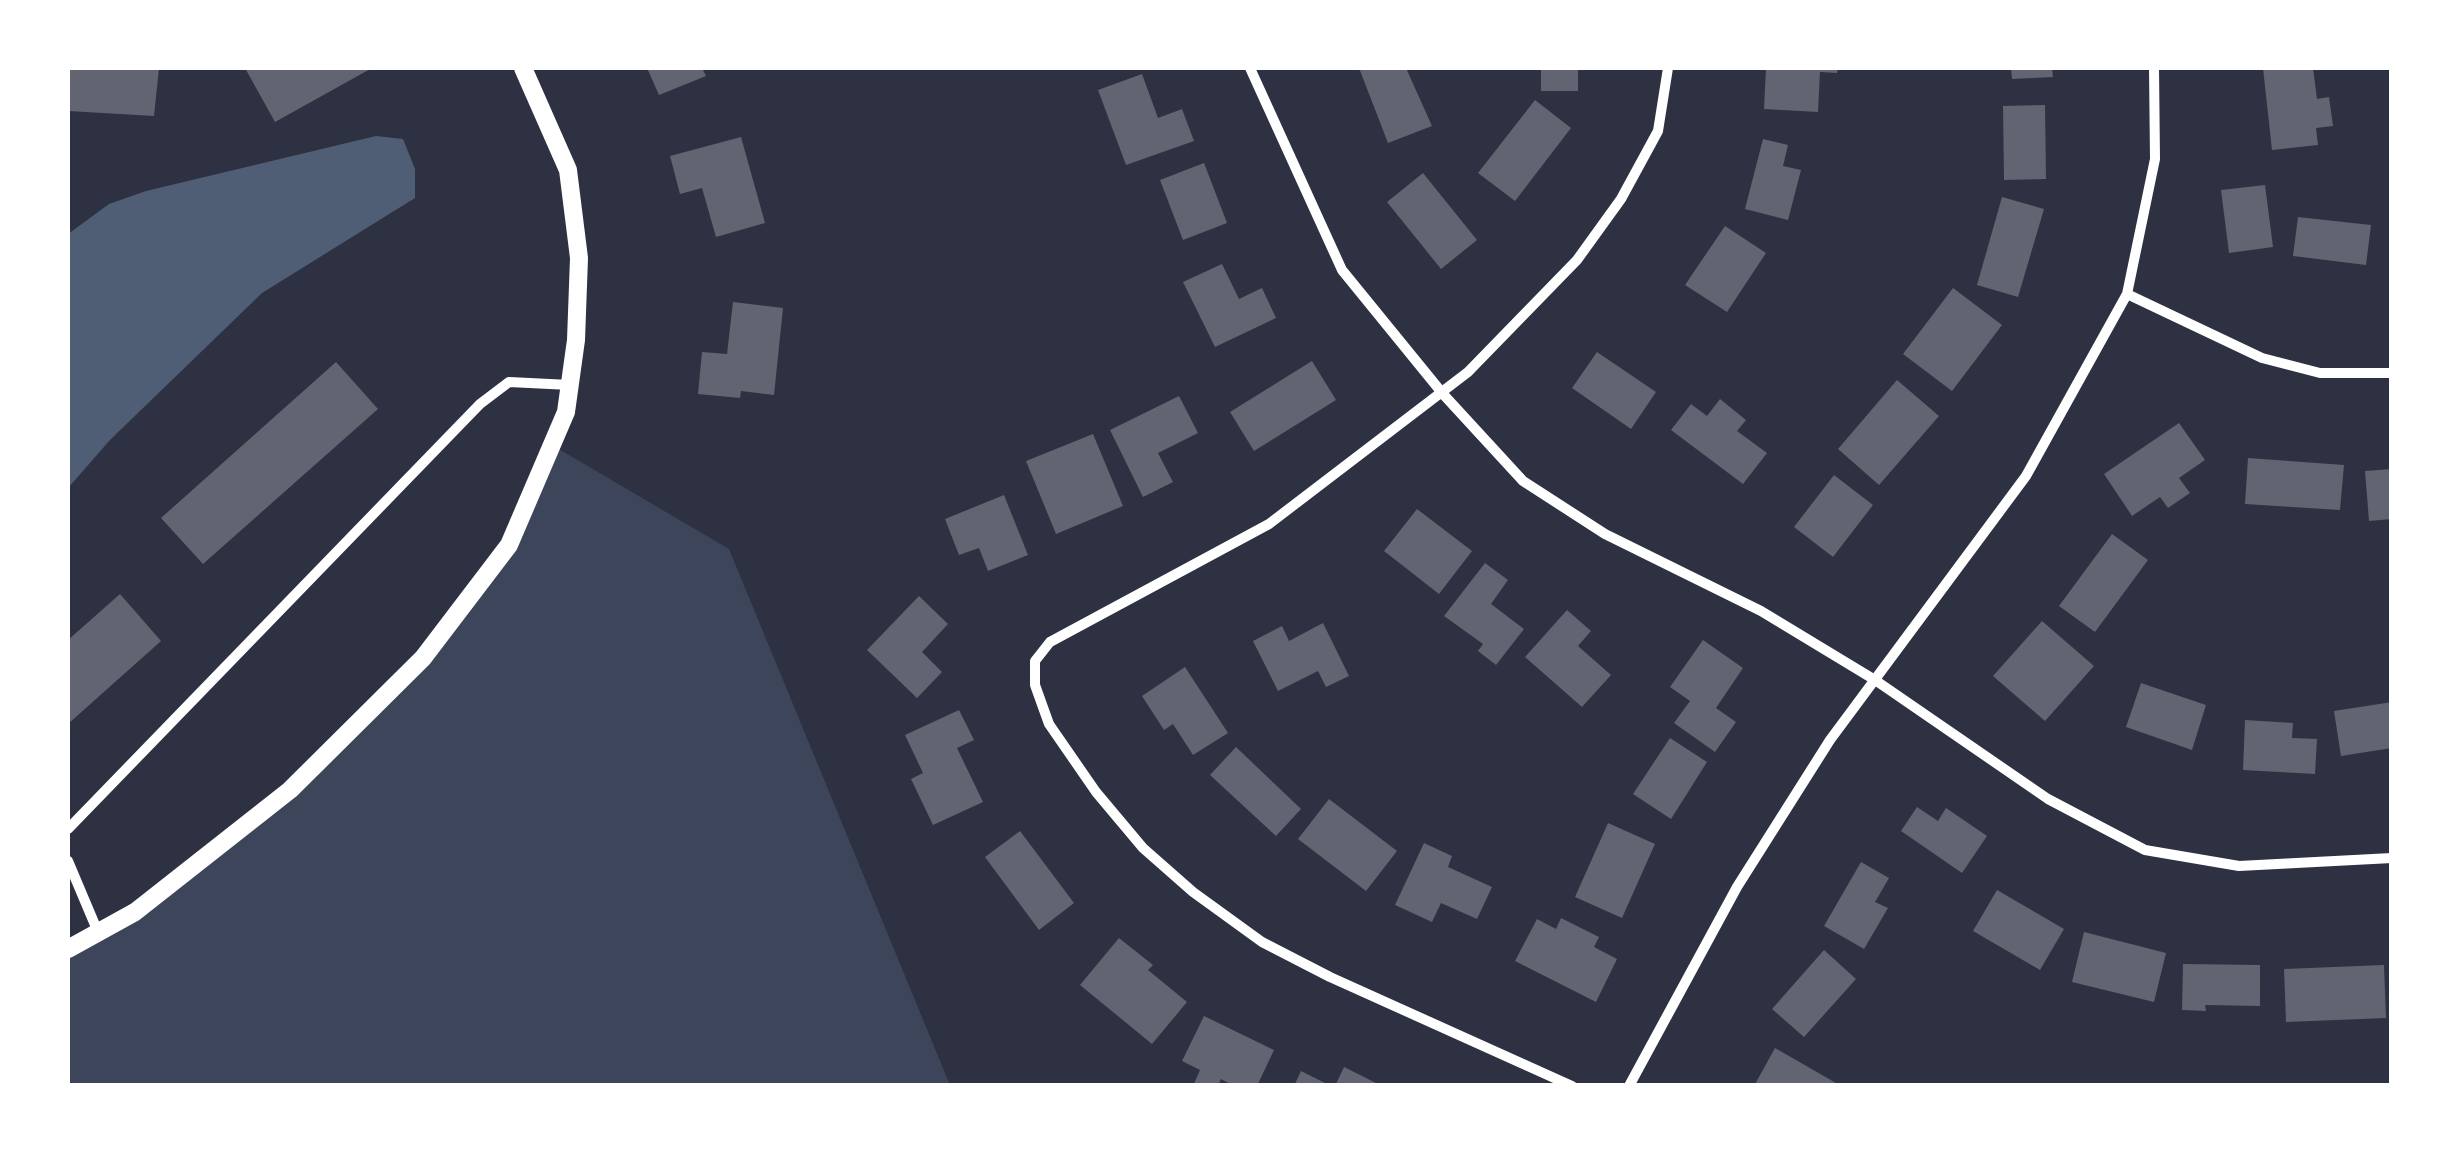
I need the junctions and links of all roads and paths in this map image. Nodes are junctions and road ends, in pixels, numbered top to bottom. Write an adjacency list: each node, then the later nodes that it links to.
1 (523, 68): 7 (street)
2 (1250, 68): 8 (street)
3 (1668, 68): 8 (street)
4 (2154, 68): 5 (street)
5 (2127, 294): 6 (street); 9 (street)
6 (2392, 373)
7 (570, 385): 10 (street); 13 (street)
8 (1443, 394): 9 (street); 15 (street)
9 (1875, 680): 11 (street); 16 (street)
10 (68, 829)
11 (2392, 858)
12 (68, 861): 13 (street)
13 (98, 932): 14 (street)
14 (68, 949)
15 (1572, 1086)
16 (1629, 1086)

